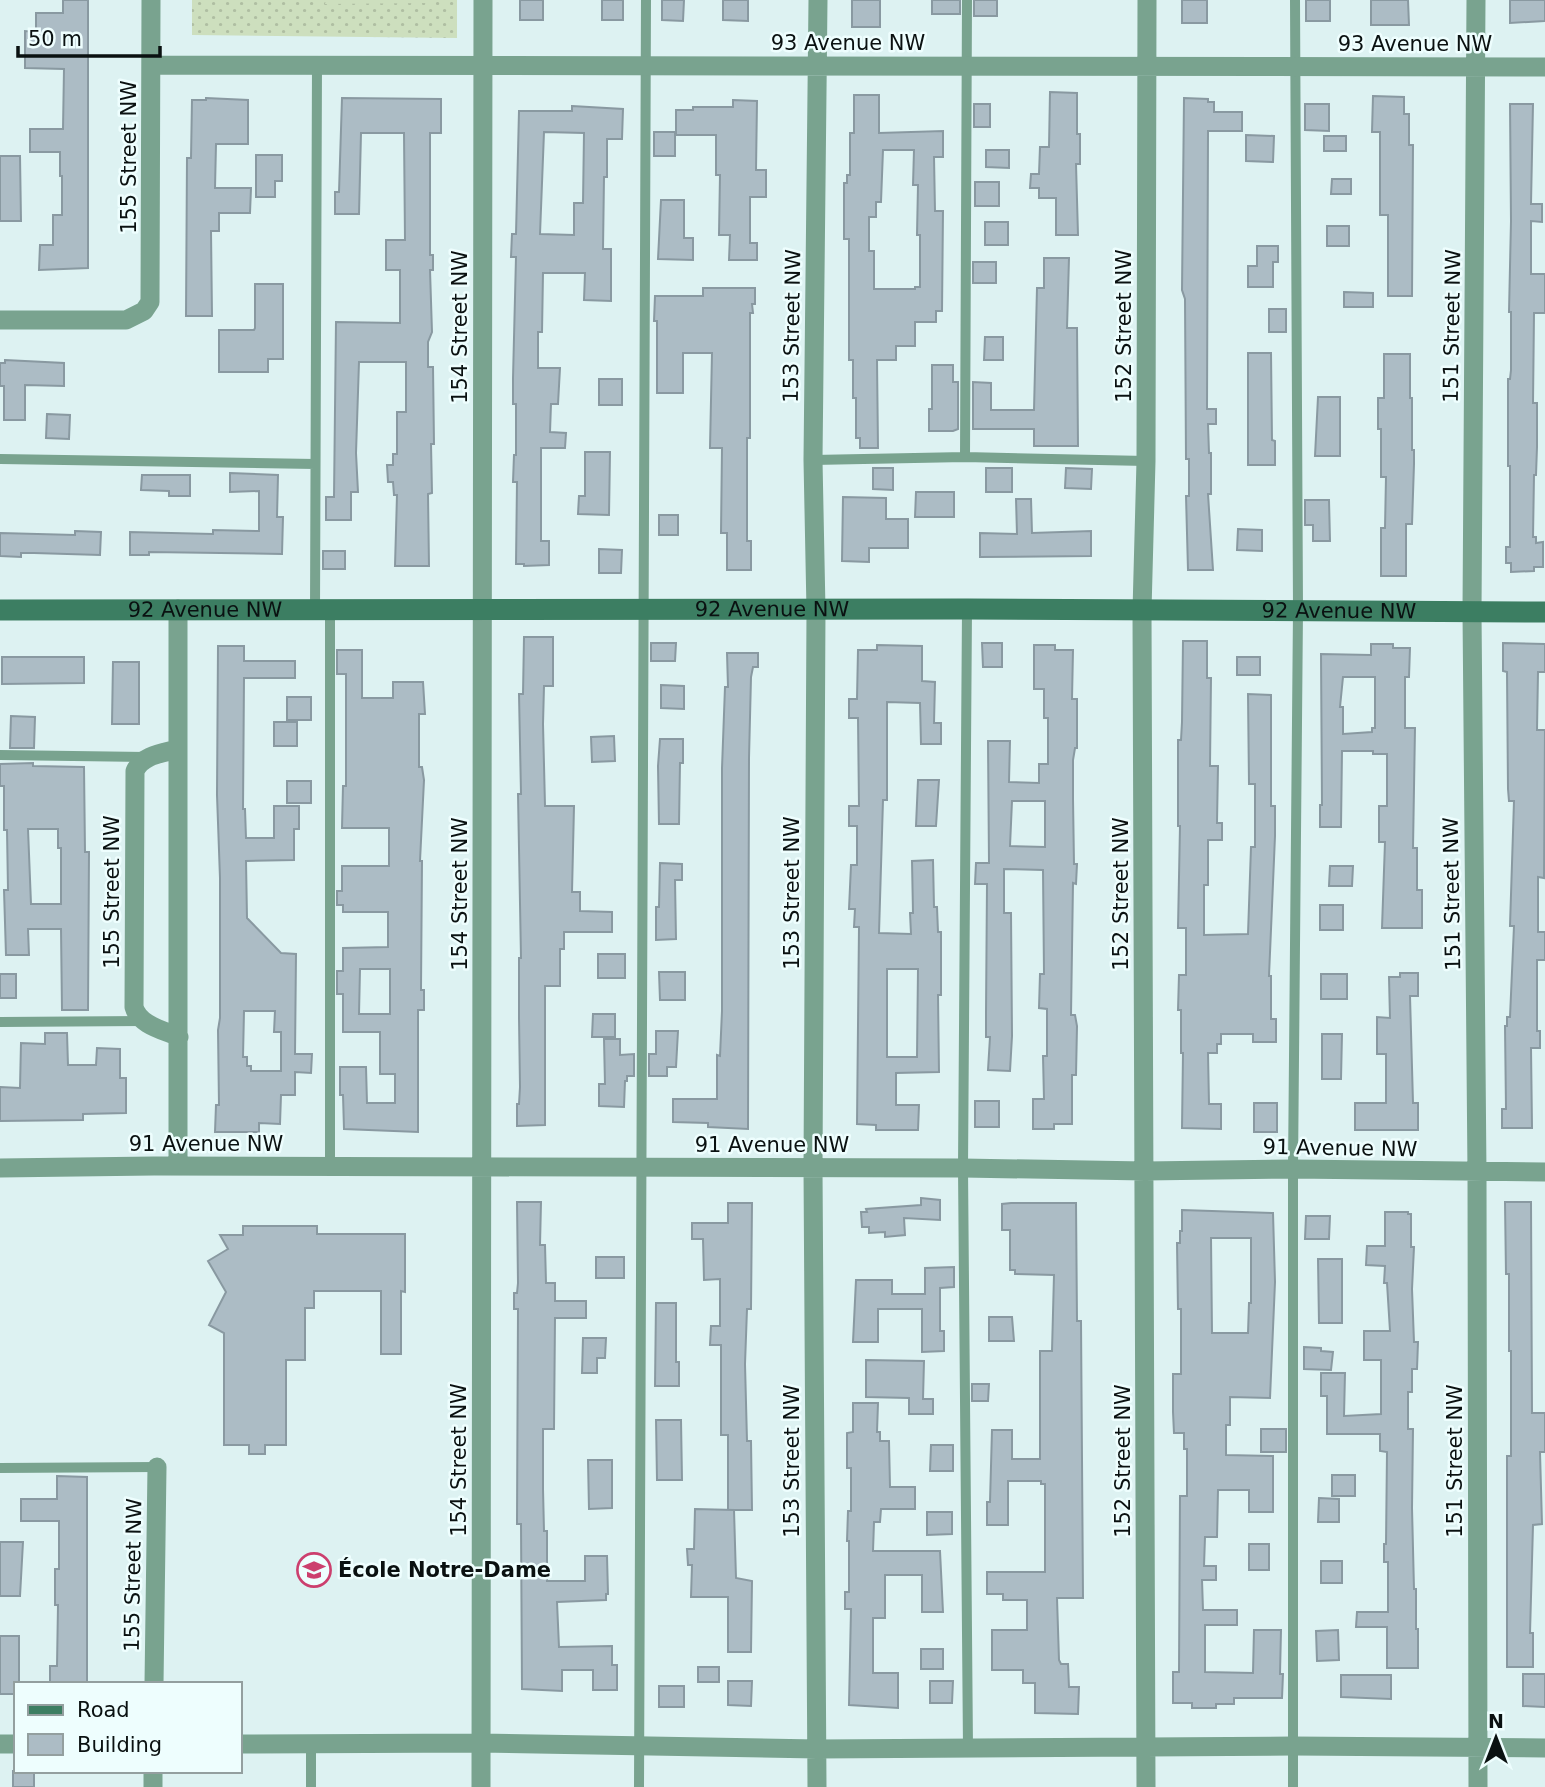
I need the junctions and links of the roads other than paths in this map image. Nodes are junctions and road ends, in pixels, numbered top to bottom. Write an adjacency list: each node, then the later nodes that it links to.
1 (151, 0): 11 (street, 155 Street NW)
2 (483, 0): 12 (street, 154 Street NW)
3 (646, 0): 10 (lane)
4 (818, 0): 16 (street, 153 Street NW)
5 (967, 0): 13 (lane)
6 (1147, 0): 17 (street, 152 Street NW)
7 (1295, 0): 14 (lane)
8 (1476, 0): 18 (street, 151 Street NW)
9 (317, 64): 11 (street, 93 Avenue NW); 12 (street, 93 Avenue NW); 24 (lane)
10 (646, 64): 12 (street, 93 Avenue NW); 16 (street, 93 Avenue NW); 26 (lane)
11 (151, 65): 19 (street, 155 Street NW)
12 (482, 65): 30 (street, 154 Street NW)
13 (966, 65): 16 (street, 93 Avenue NW); 17 (street, 93 Avenue NW); 20 (lane)
14 (1295, 66): 17 (street, 93 Avenue NW); 18 (street, 93 Avenue NW); 32 (lane)
15 (1545, 67): 18 (street, 93 Avenue NW)
16 (819, 68): 22 (street, 153 Street NW)
17 (1148, 68): 23 (street, 152 Street NW)
18 (1477, 68): 34 (street, 151 Street NW)
19 (0, 320)
20 (965, 457): 22 (lane); 23 (lane)
21 (0, 459): 24 (lane)
22 (813, 460): 31 (street, 153 Street NW)
23 (1146, 461): 33 (street, 152 Street NW)
24 (315, 464): 29 (lane)
25 (178, 609): 28 (street, 92 Avenue NW); 29 (street, 92 Avenue NW); 36 (street)
26 (644, 609): 30 (street, 92 Avenue NW); 31 (street, 92 Avenue NW); 46 (lane)
27 (967, 609): 31 (street, 92 Avenue NW); 33 (street, 92 Avenue NW); 48 (lane)
28 (0, 610)
29 (322, 610): 30 (street, 92 Avenue NW); 43 (lane)
30 (482, 610): 44 (street, 154 Street NW)
31 (816, 610): 47 (street, 153 Street NW)
32 (1297, 610): 33 (street, 92 Avenue NW); 34 (street, 92 Avenue NW); 49 (lane)
33 (1142, 611): 50 (street, 152 Street NW)
34 (1472, 611): 35 (street, 92 Avenue NW); 51 (street, 151 Street NW)
35 (1545, 611)
36 (178, 749): 38 (street); 41 (street)
37 (0, 755): 38 (lane)
38 (150, 757): 39 (street, 155 Street NW)
39 (143, 1021): 40 (lane); 41 (street)
40 (0, 1022)
41 (179, 1037): 42 (street)
42 (178, 1166): 43 (street, 91 Avenue NW); 45 (street, 91 Avenue NW)
43 (330, 1167): 44 (street, 91 Avenue NW)
44 (483, 1167): 46 (street, 91 Avenue NW); 57 (street, 154 Street NW)
45 (0, 1168)
46 (643, 1168): 47 (street, 91 Avenue NW); 59 (lane)
47 (813, 1168): 48 (street, 91 Avenue NW); 65 (street, 153 Street NW)
48 (963, 1168): 50 (street, 91 Avenue NW); 61 (lane)
49 (1293, 1169): 50 (street, 91 Avenue NW); 51 (street, 91 Avenue NW); 60 (lane)
50 (1145, 1171): 62 (street, 152 Street NW)
51 (1477, 1172): 52 (street, 91 Avenue NW); 63 (street, 151 Street NW)
52 (1545, 1172)
53 (157, 1467): 54 (lane); 55 (street, 155 Street NW)
54 (0, 1468)
55 (153, 1682)
56 (311, 1743): 57 (street); 58 (street); 66 (lane)
57 (480, 1743): 59 (street); 67 (street, 154 Street NW)
58 (242, 1744)
59 (640, 1745): 65 (street); 68 (lane)
60 (1293, 1746): 62 (street); 63 (street); 71 (lane)
61 (968, 1748): 62 (street); 65 (street)
62 (1146, 1748): 70 (street, 152 Street NW)
63 (1478, 1748): 64 (street); 72 (street, 151 Street NW)
64 (1545, 1748)
65 (817, 1749): 69 (street, 153 Street NW)
66 (311, 1787)
67 (481, 1787)
68 (639, 1787)
69 (817, 1787)
70 (1146, 1787)
71 (1293, 1787)
72 (1478, 1787)

